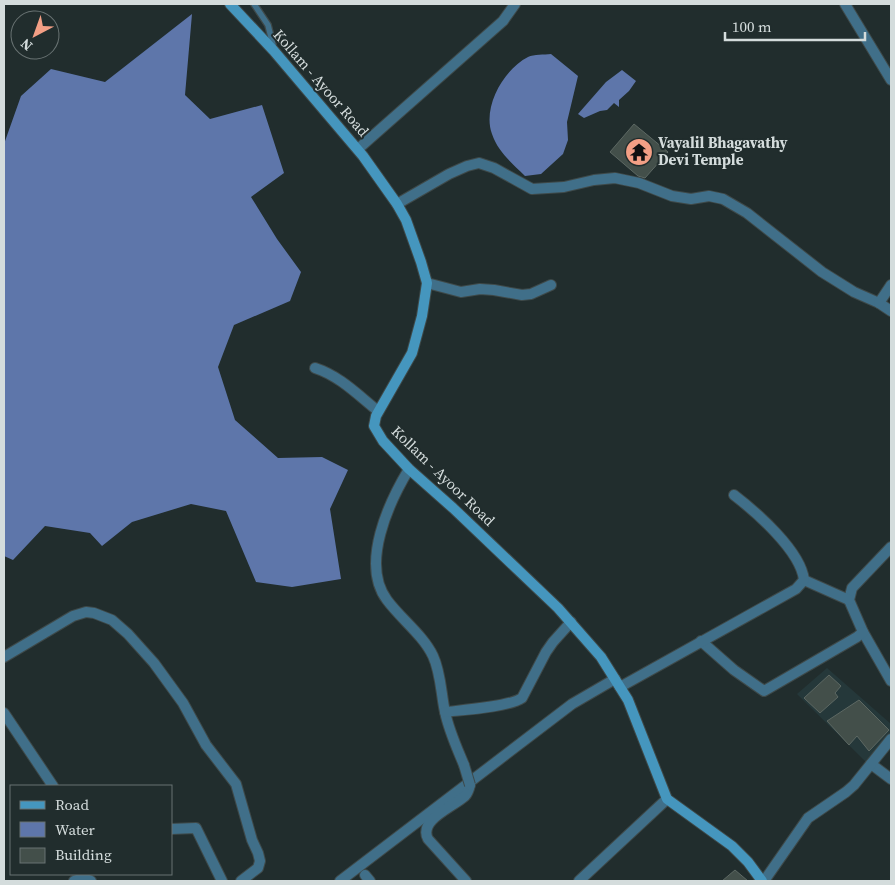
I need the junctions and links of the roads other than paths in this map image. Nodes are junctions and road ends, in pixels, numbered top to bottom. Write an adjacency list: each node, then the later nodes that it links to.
1 (230, 4): 5 (main road, Kollam - Ayoor Road)
2 (254, 4): 5 (lane)
3 (515, 4): 7 (street)
4 (845, 4): 6 (street)
5 (274, 51): 7 (main road, Kollam - Ayoor Road)
6 (891, 80)
7 (358, 149): 8 (main road, Kollam - Ayoor Road)
8 (397, 204): 9 (main road, Kollam - Ayoor Road); 12 (street)
9 (427, 283): 10 (street); 15 (main road, Kollam - Ayoor Road)
10 (552, 285)
11 (891, 286): 12 (street)
12 (879, 303): 13 (street)
13 (891, 311)
14 (315, 368): 15 (street)
15 (378, 411): 16 (main road, Kollam - Ayoor Road)
16 (409, 468): 21 (main road, Kollam - Ayoor Road); 27 (street)
17 (734, 495): 19 (street)
18 (891, 547): 20 (street)
19 (804, 580): 20 (street); 23 (street)
20 (848, 600): 22 (street)
21 (571, 622): 26 (main road, Kollam - Ayoor Road); 27 (street)
22 (863, 632): 23 (street); 25 (street)
23 (701, 641): 26 (street)
24 (4, 656): 36 (street)
25 (891, 681)
26 (618, 683): 33 (main road, Kollam - Ayoor Road); 37 (street)
27 (445, 712): 38 (street, bridge)
28 (4, 713): 32 (street)
29 (891, 739): 30 (street)
30 (871, 764): 31 (street); 40 (street)
31 (891, 779)
32 (51, 785)
33 (667, 799): 39 (street); 40 (main road)
34 (172, 829): 35 (street)
35 (222, 881)
36 (242, 881)
37 (340, 881)
38 (466, 881)
39 (579, 881)
40 (763, 881)

